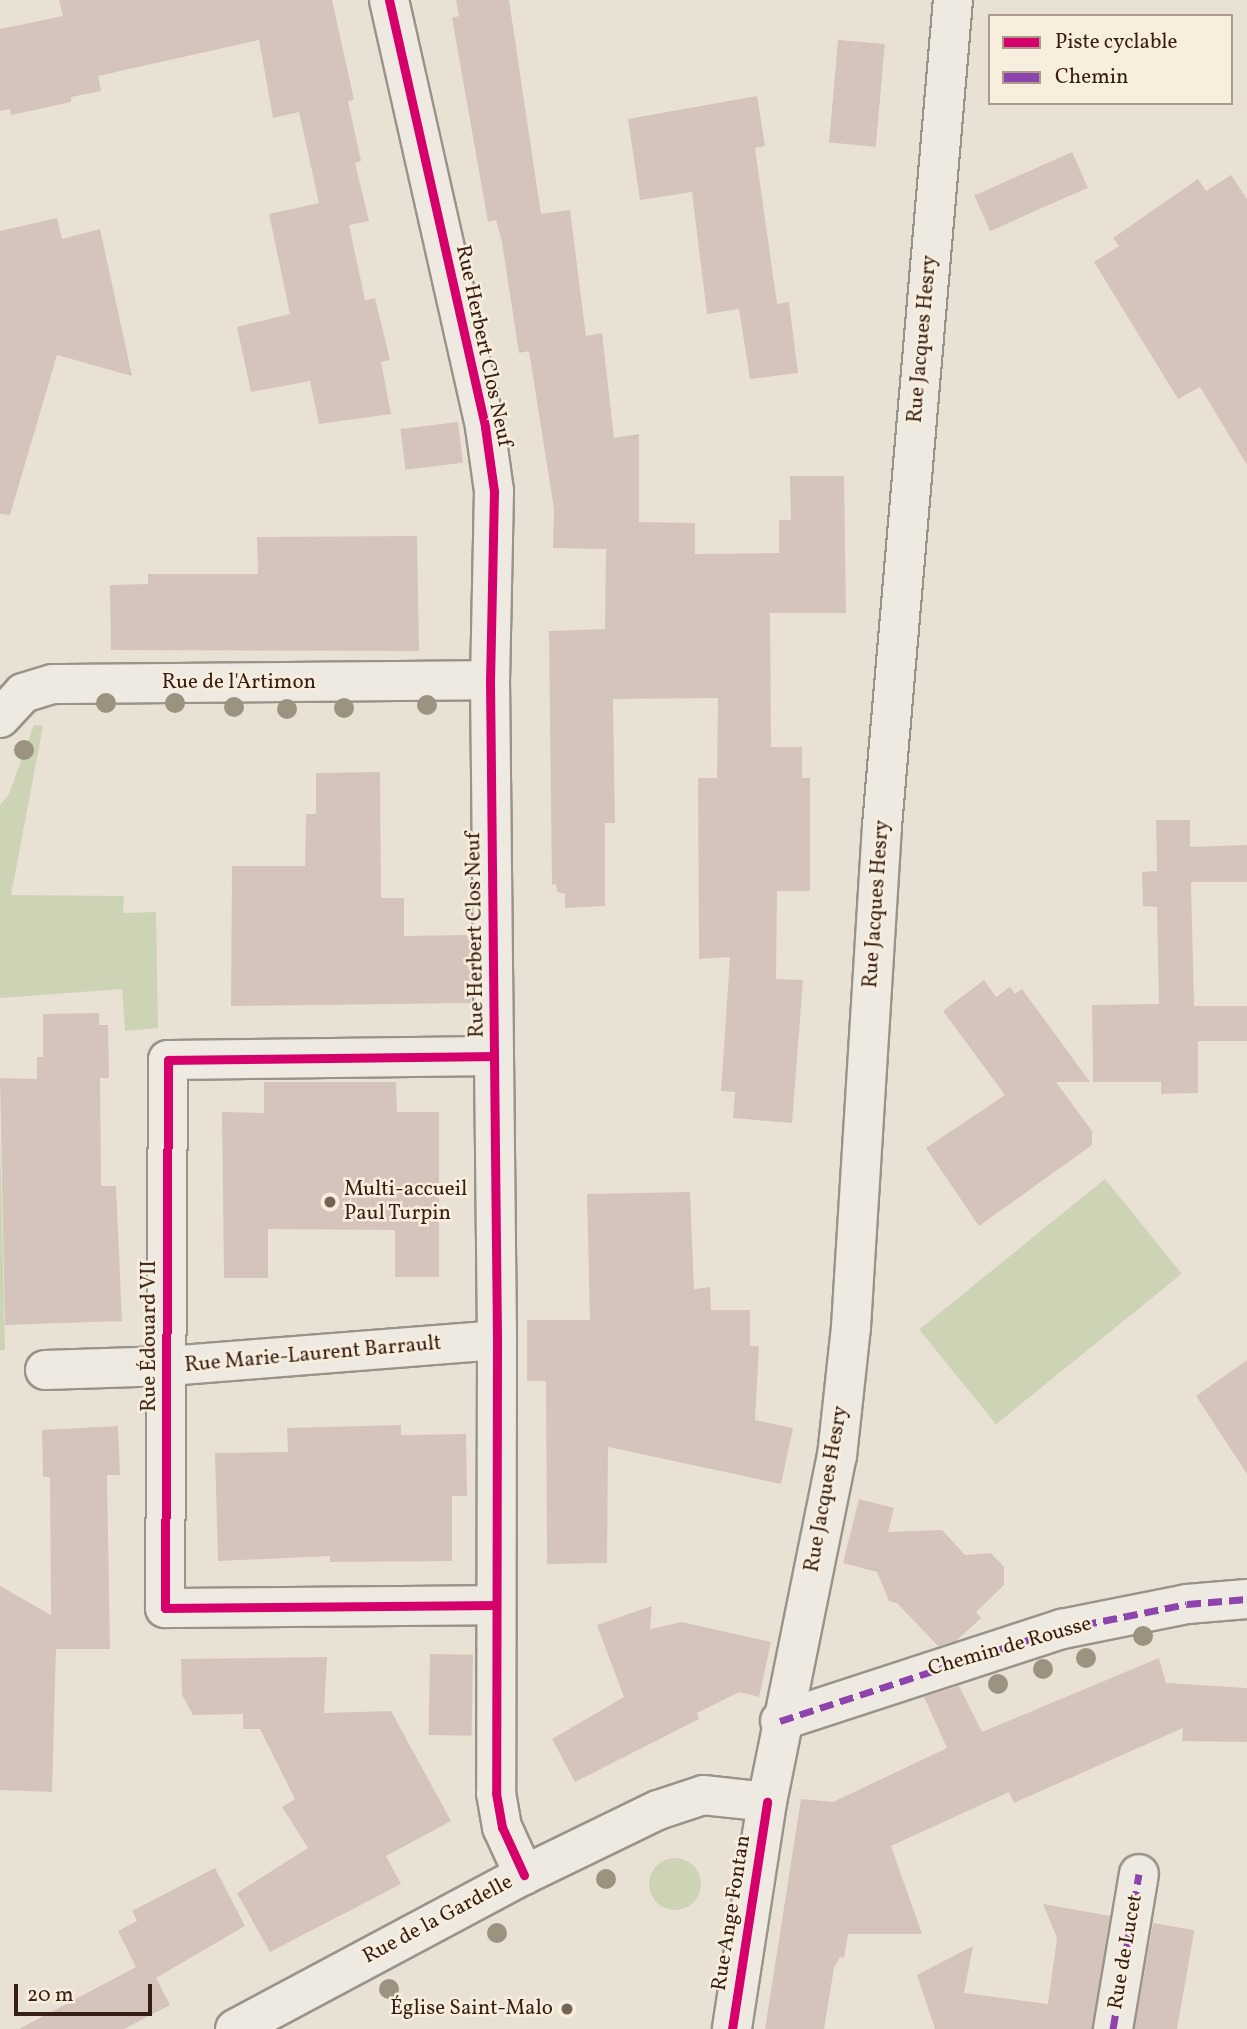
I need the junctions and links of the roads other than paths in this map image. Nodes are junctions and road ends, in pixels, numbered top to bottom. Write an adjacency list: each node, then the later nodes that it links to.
1 (389, 0): 3 (street, Rue Herbert Clos Neuf)
2 (953, 0): 11 (street, Rue Jacques Hesry)
3 (490, 680): 4 (street, Rue de l'Artimon); 5 (street, Rue Herbert Clos Neuf)
4 (0, 718)
5 (494, 1056): 6 (street, Rue Herbert Clos Neuf); 7 (street, Rue Édouard VII)
6 (497, 1340): 7 (street, Rue Marie-Laurent Barrault); 10 (street, Rue Herbert Clos Neuf)
7 (168, 1367): 8 (street, Rue Marie-Laurent Barrault); 10 (street, Rue Édouard VII)
8 (45, 1370)
9 (1247, 1599): 11 (street, Chemin de Rousse)
10 (496, 1605): 14 (street, Rue Herbert Clos Neuf)
11 (780, 1721): 12 (street, Rue Jacques Hesry)
12 (767, 1802): 14 (street, Rue de la Gardelle); 16 (street, Rue Ange Fontan)
13 (1139, 1874): 17 (street, Rue de Lucet)
14 (524, 1875): 15 (street, Rue de la Gardelle)
15 (234, 2029)
16 (732, 2029)
17 (1113, 2029)

